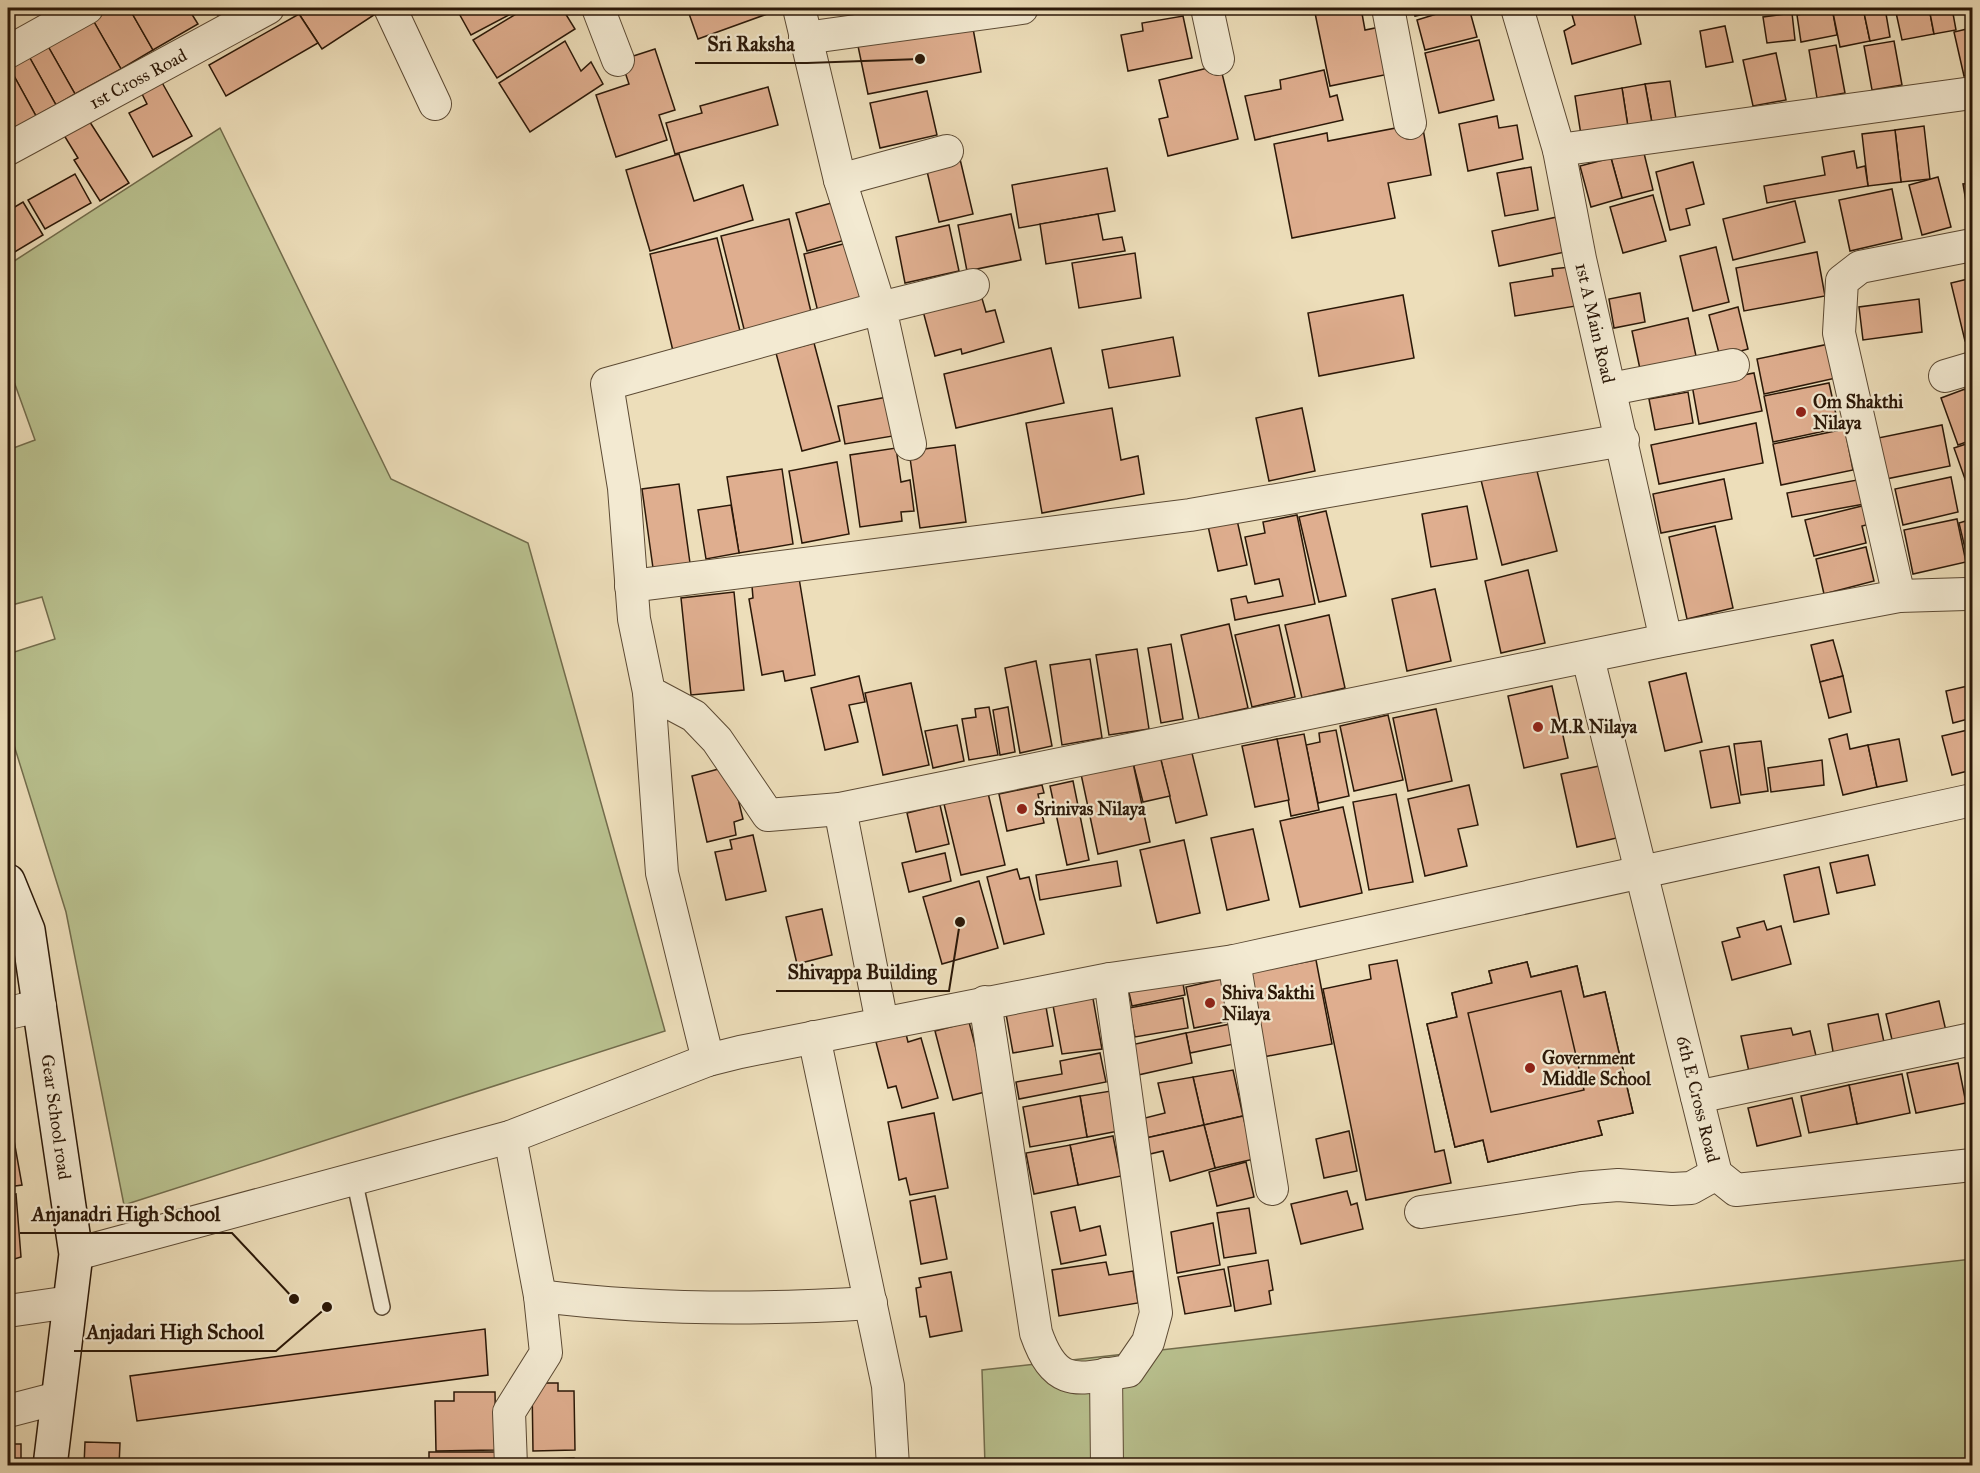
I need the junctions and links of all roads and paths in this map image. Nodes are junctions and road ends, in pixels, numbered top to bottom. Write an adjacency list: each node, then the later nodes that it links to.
1 (87, 8): 11 (street)
2 (268, 8): 17 (street, 1st Cross Road)
3 (390, 8): 15 (street)
4 (598, 8): 13 (street)
5 (799, 8): 10 (street)
6 (1022, 8): 10 (street)
7 (1207, 8): 12 (street)
8 (1388, 8): 16 (street)
9 (1517, 8): 18 (street, 1st A Main Road)
10 (805, 38): 20 (street)
11 (8, 52)
12 (1218, 59)
13 (618, 60)
14 (1972, 93): 18 (street)
15 (435, 104)
16 (1410, 123)
17 (8, 149)
18 (1559, 150): 25 (street, 1st A Main Road)
19 (947, 151): 20 (street)
20 (840, 180): 23 (street)
21 (1972, 245): 30 (street)
22 (973, 285): 23 (street)
23 (880, 309): 27 (street); 28 (street)
24 (1733, 365): 25 (street)
25 (1611, 389): 26 (street, 1st A Main Road)
26 (1623, 440): 28 (street); 31 (street, 1st A Main Road)
27 (910, 444)
28 (631, 586): 33 (street)
29 (1966, 594): 30 (street)
30 (1899, 596): 31 (street)
31 (1666, 640): 32 (street)
32 (1588, 658): 35 (street); 36 (street, 6th E Cross Road)
33 (649, 692): 35 (street); 46 (street)
34 (1972, 800): 36 (street)
35 (840, 809): 43 (street)
36 (1641, 874): 38 (street); 47 (street, 6th E Cross Road)
37 (8, 881): 41 (main road, Gear School road)
38 (1234, 961): 39 (street); 52 (street)
39 (1110, 979): 40 (street); 60 (street)
40 (985, 1002): 43 (street); 60 (street)
41 (40, 1006): 42 (street); 54 (main road, Gear School road)
42 (8, 1013)
43 (882, 1023): 44 (street)
44 (814, 1036): 46 (street); 57 (street)
45 (1972, 1039): 47 (street)
46 (708, 1060): 48 (street)
47 (1697, 1097): 50 (street, 6th E Cross Road)
48 (510, 1137): 51 (street); 55 (street)
49 (1972, 1165): 50 (street, 6th E Cross Road)
50 (1716, 1173): 53 (street)
51 (354, 1179): 54 (street); 58 (lane)
52 (1272, 1189)
53 (1421, 1212)
54 (76, 1254): 56 (main road, Gear School road)
55 (540, 1296): 57 (street); 64 (street)
56 (70, 1302): 59 (street); 61 (main road, Gear School road)
57 (871, 1303): 65 (street)
58 (382, 1307)
59 (8, 1311)
60 (1106, 1374): 66 (street)
61 (58, 1398): 62 (street); 63 (main road, Gear School road)
62 (8, 1412)
63 (50, 1466)
64 (511, 1466)
65 (893, 1466)
66 (1107, 1466)

